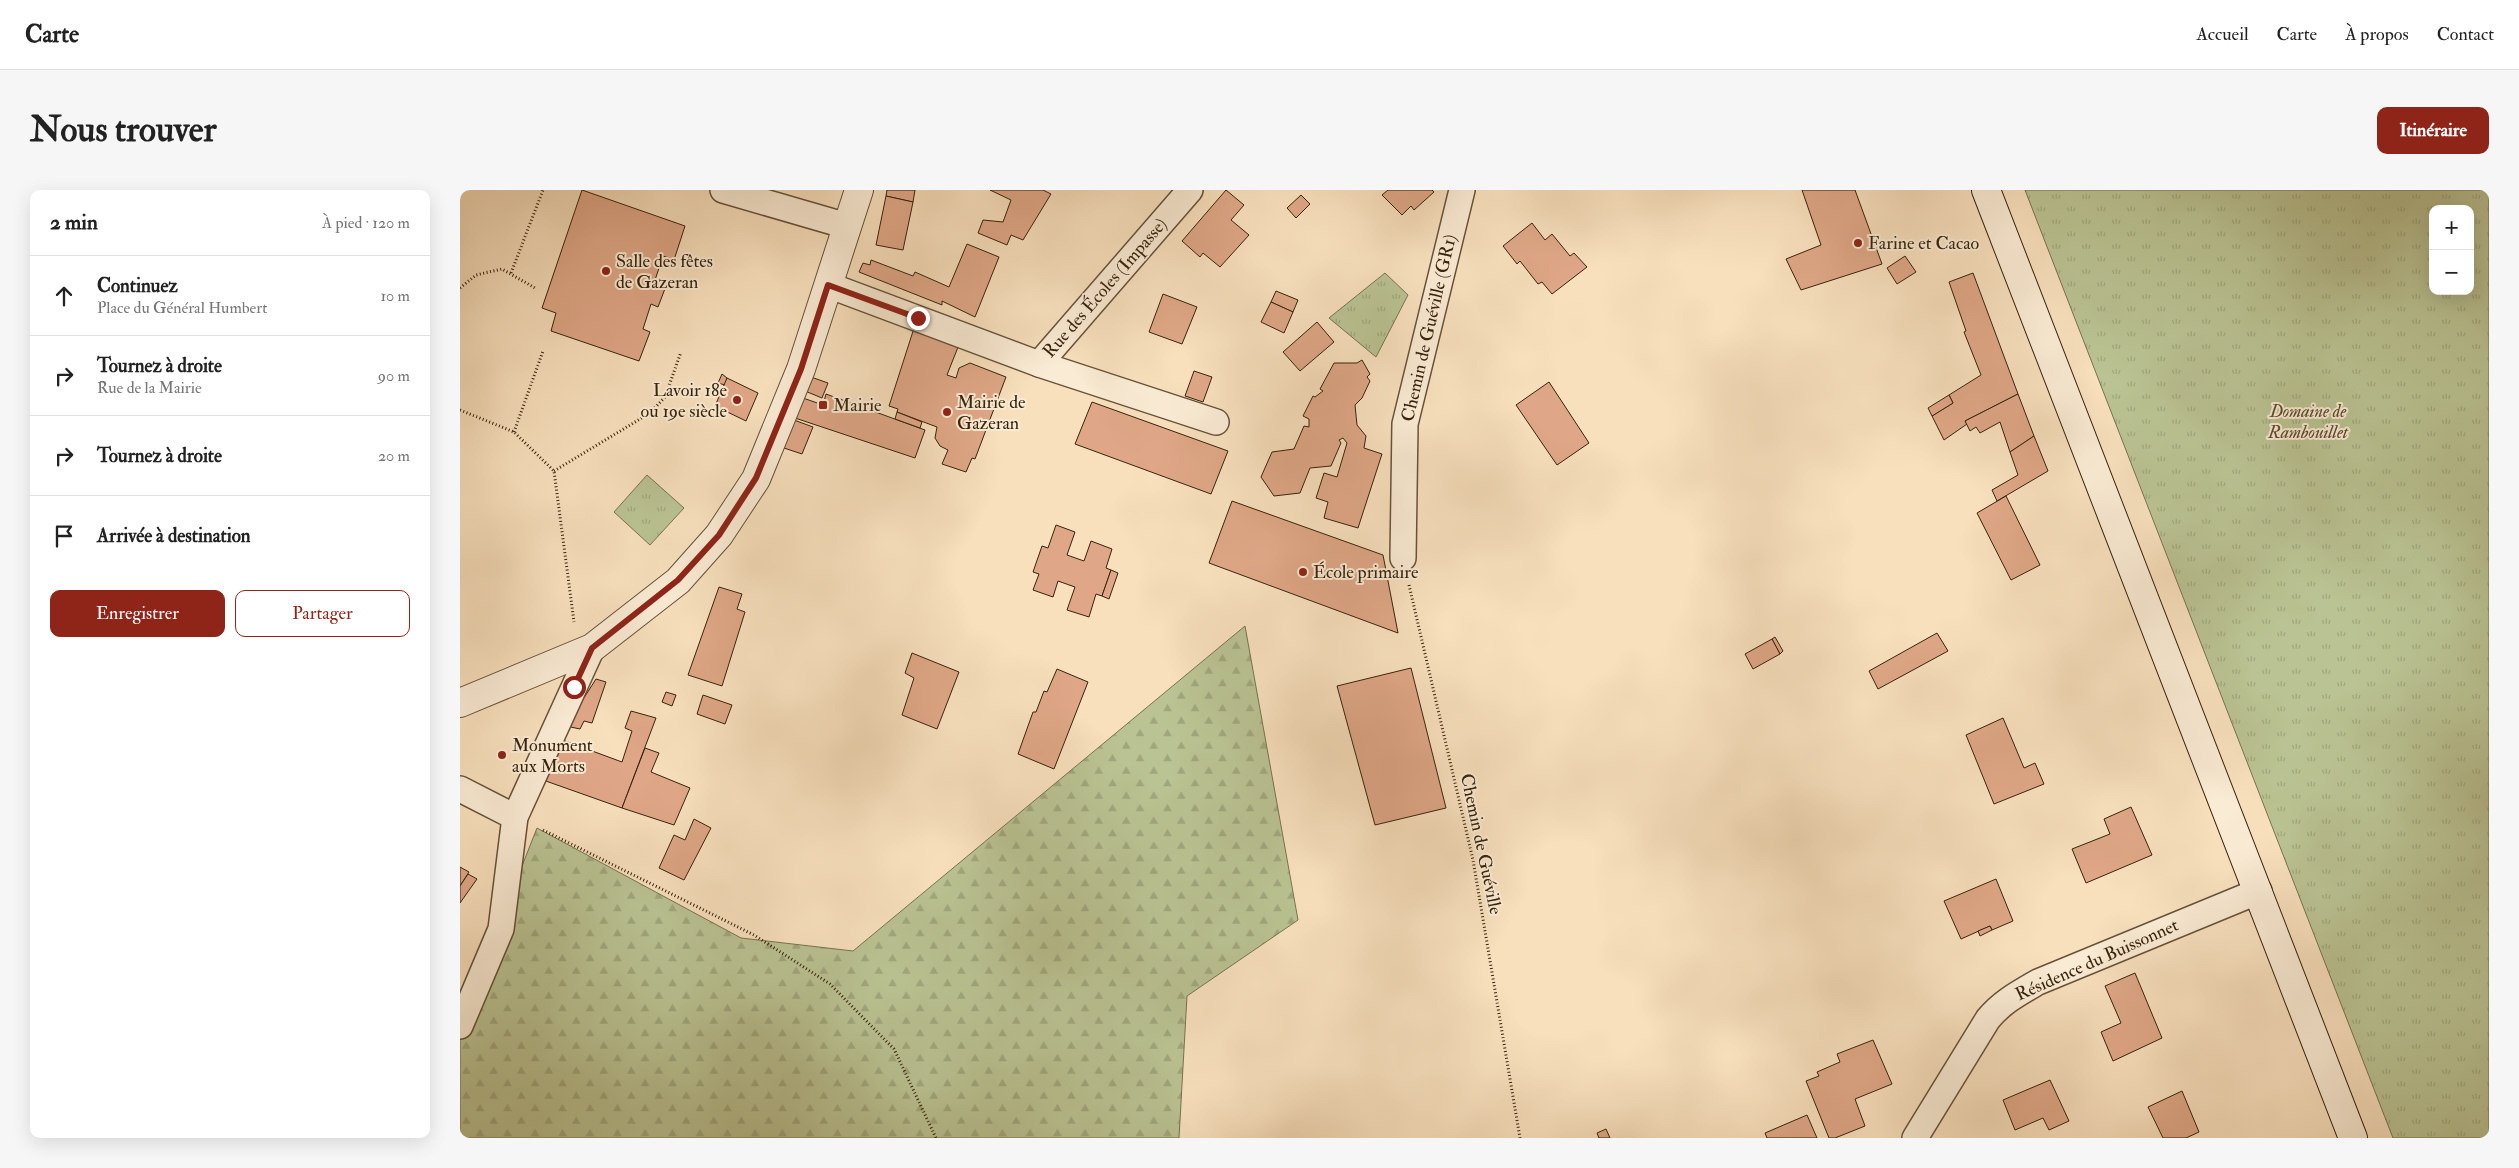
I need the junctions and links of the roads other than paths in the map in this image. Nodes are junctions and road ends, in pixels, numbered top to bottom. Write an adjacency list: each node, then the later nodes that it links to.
1 (722, 190): 6 (street)
2 (859, 190): 6 (main road)
3 (1190, 190): 8 (street, Rue des Écoles (Impasse))
4 (1462, 190): 10 (street, Chemin de Guéville (GR1))
5 (1986, 190): 15 (main road)
6 (847, 226): 7 (main road)
7 (828, 285): 8 (street); 11 (main road)
8 (1039, 364): 9 (street)
9 (1216, 422)
10 (1403, 558)
11 (592, 648): 12 (main road); 14 (street)
12 (460, 703)
13 (460, 789): 14 (street)
14 (515, 817): 16 (street)
15 (2259, 891): 17 (street, Résidence du Buissonnet); 18 (main road)
16 (460, 1026)
17 (1915, 1138)
18 (2353, 1138)

